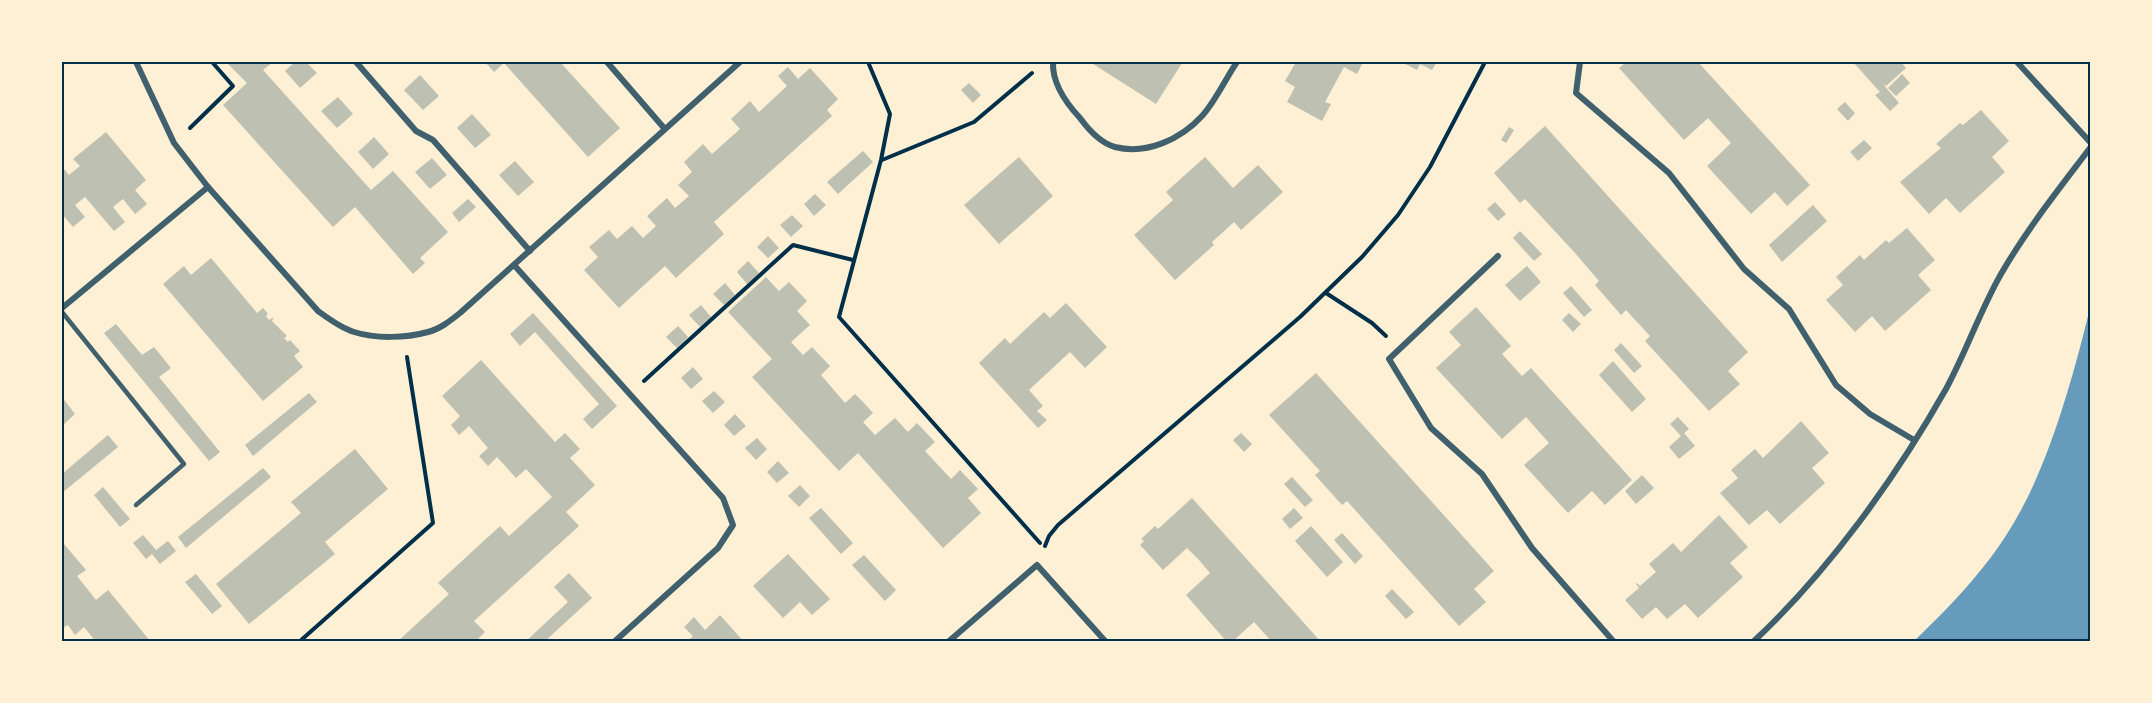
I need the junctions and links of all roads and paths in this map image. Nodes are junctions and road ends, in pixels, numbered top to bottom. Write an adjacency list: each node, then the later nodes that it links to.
1 (136, 62): 15 (street)
2 (212, 62): 15 (path)
3 (356, 62): 19 (street)
4 (607, 62): 13 (street)
5 (740, 62): 13 (street)
6 (868, 62): 17 (path)
7 (1053, 62): 12 (street)
8 (1237, 62): 12 (street)
9 (1485, 62): 23 (path)
10 (1580, 62): 28 (street)
11 (2017, 62): 14 (street)
12 (1053, 73): 17 (path)
13 (664, 128): 19 (street)
14 (2091, 142)
15 (174, 143): 18 (street)
16 (2091, 148): 28 (street)
17 (881, 160): 21 (path)
18 (208, 187): 24 (street); 25 (street)
19 (530, 251): 22 (street)
20 (1498, 256): 26 (street)
21 (853, 260): 23 (path); 27 (path)
22 (514, 265): 25 (street); 27 (street)
23 (1326, 292): 26 (path)
24 (62, 310): 29 (lane)
25 (404, 336): 30 (path)
26 (1399, 349): 34 (street)
27 (630, 394): 31 (street)
28 (1914, 441): 35 (street)
29 (136, 505)
30 (299, 642)
31 (614, 642)
32 (948, 642): 33 (street)
33 (1106, 642)
34 (1614, 642)
35 (1753, 642)

